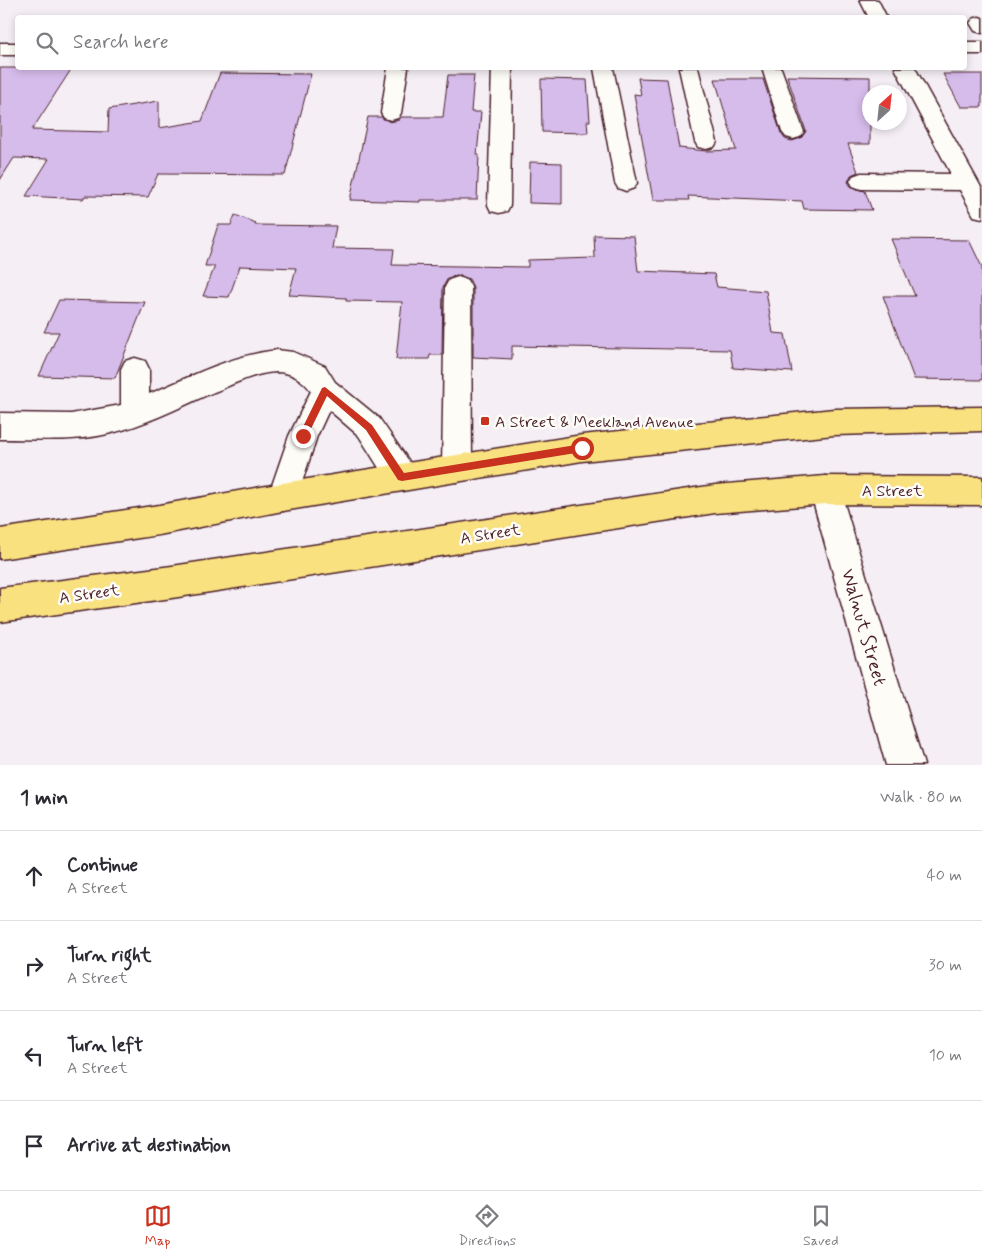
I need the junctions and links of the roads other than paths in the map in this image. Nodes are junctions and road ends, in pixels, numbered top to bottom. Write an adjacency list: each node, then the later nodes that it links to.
1 (869, 0): 2 (street)
2 (876, 15)
3 (967, 48): 4 (street)
4 (982, 48)
5 (0, 49): 6 (street)
6 (15, 49)
7 (398, 70): 13 (street)
8 (502, 70): 19 (street)
9 (603, 70): 18 (street)
10 (688, 70): 15 (street)
11 (772, 70): 14 (street)
12 (906, 70): 17 (street)
13 (391, 113)
14 (793, 132)
15 (706, 142)
16 (861, 181): 17 (street)
17 (967, 182): 20 (street)
18 (626, 183)
19 (499, 205)
20 (982, 210)
21 (458, 287): 27 (street)
22 (135, 369): 24 (street)
23 (325, 390): 24 (street); 28 (street); 31 (street)
24 (136, 413): 26 (street)
25 (982, 420): 27 (main road)
26 (0, 426)
27 (457, 468): 28 (main road)
28 (402, 477): 31 (main road)
29 (824, 490): 30 (main road, A Street); 33 (main road, A Street); 34 (street, Walnut Street)
30 (982, 491)
31 (283, 497): 32 (main road)
32 (0, 544)
33 (0, 605)
34 (905, 765)

